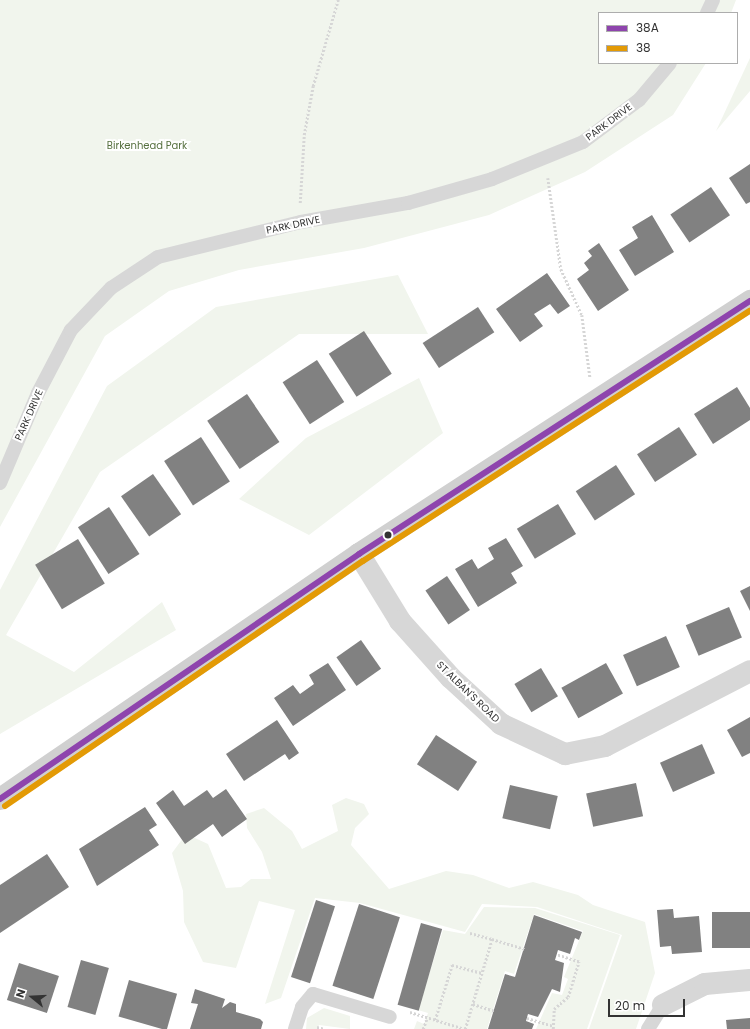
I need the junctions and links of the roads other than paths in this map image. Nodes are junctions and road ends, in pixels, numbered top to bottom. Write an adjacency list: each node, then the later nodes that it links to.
1 (713, 0): 2 (lane)
2 (707, 12)
3 (669, 64): 5 (lane, PARK DRIVE)
4 (750, 302): 6 (street)
5 (0, 483)
6 (359, 554): 7 (street, ST ALBAN'S ROAD); 8 (street)
7 (750, 671)
8 (0, 799)
9 (750, 980): 10 (street)
10 (663, 1005): 13 (lane)
11 (390, 1017): 12 (lane)
12 (294, 1029)
13 (648, 1029)

